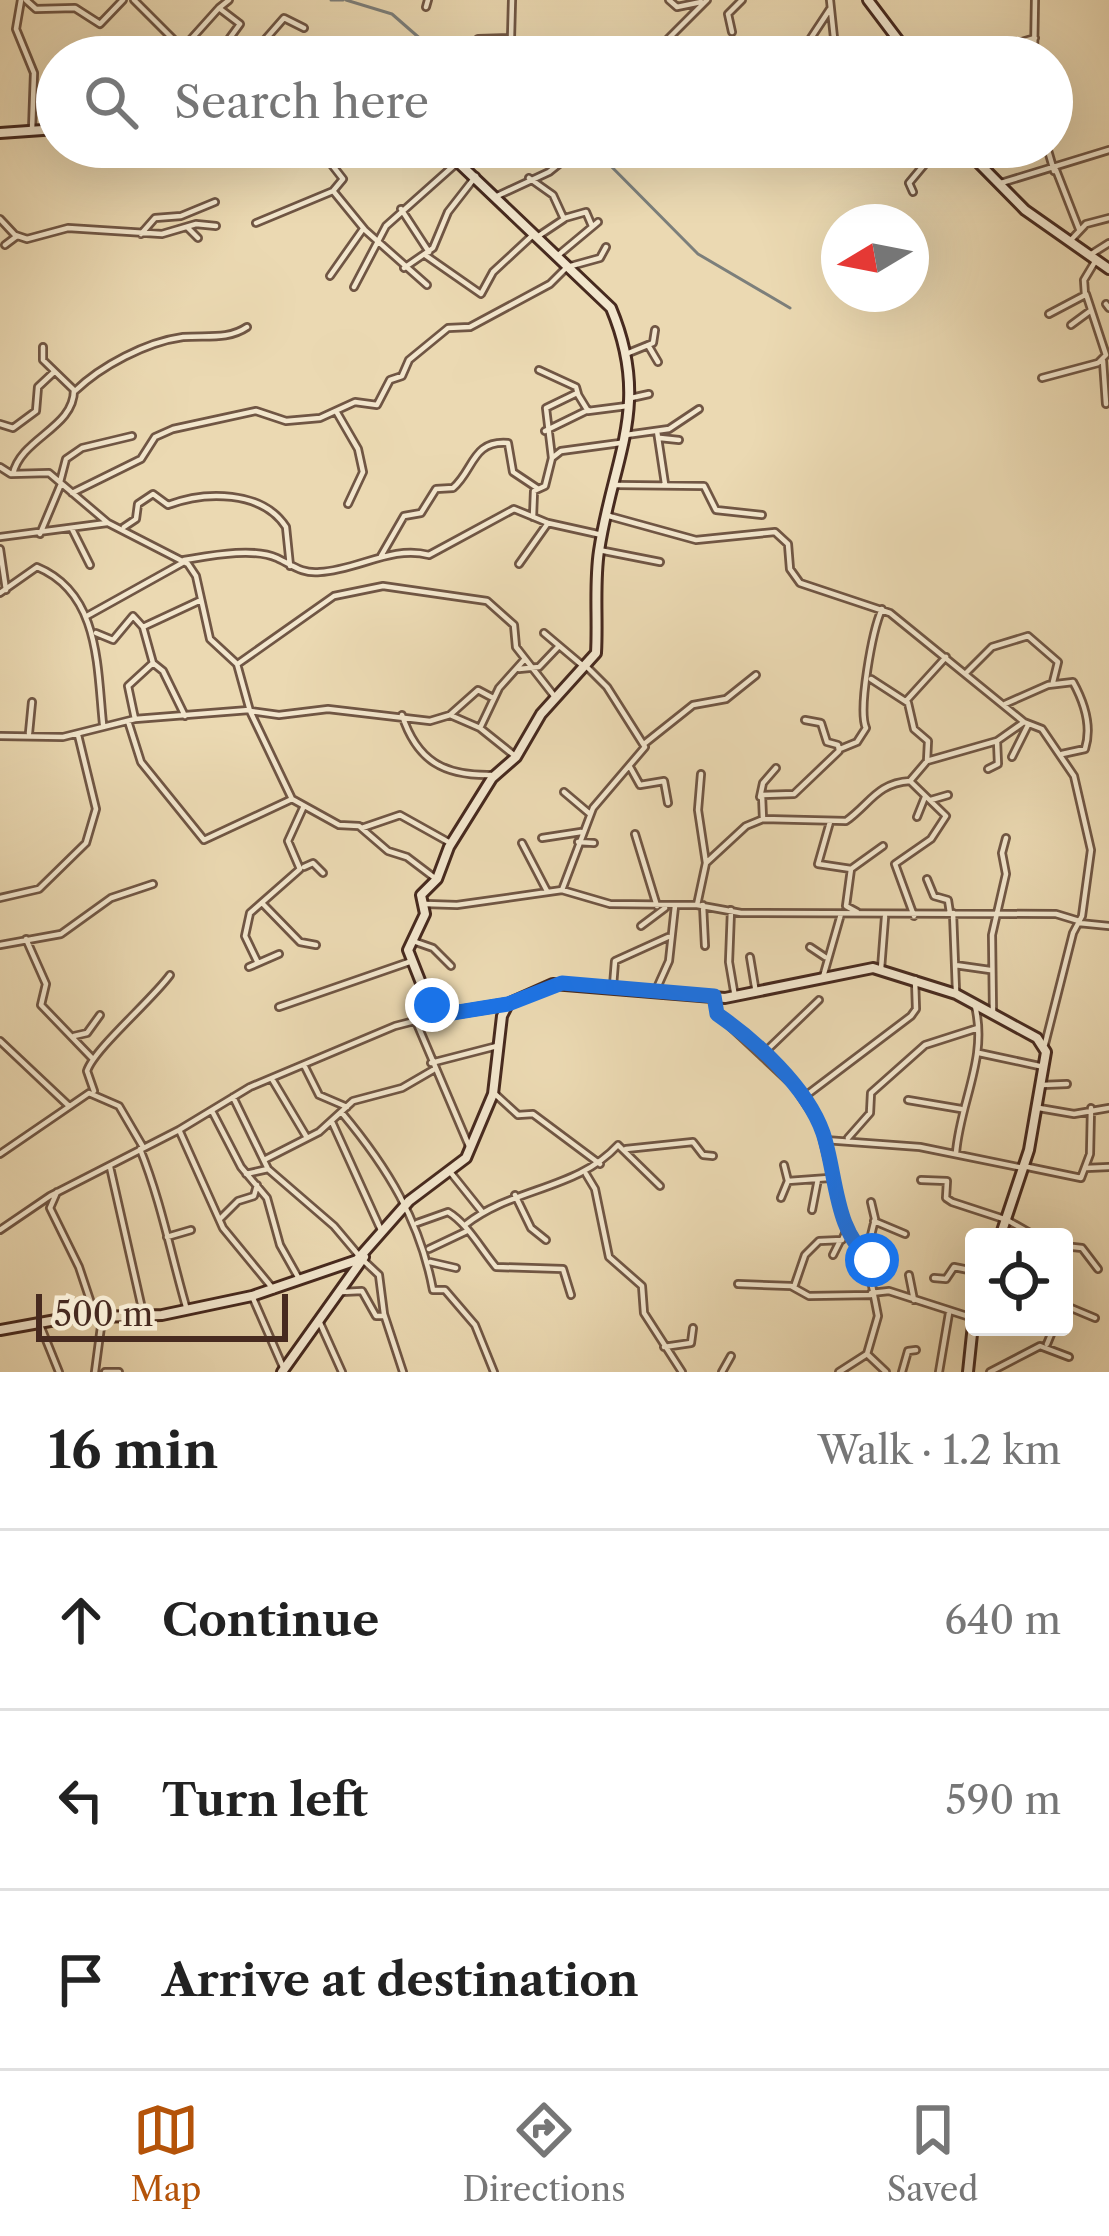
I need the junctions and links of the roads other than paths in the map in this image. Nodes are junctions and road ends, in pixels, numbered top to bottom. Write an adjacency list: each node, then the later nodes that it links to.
1 (24, 0): 2 (street); 27 (street)
2 (123, 0)
3 (134, 0): 17 (street)
4 (229, 0): 13 (street)
5 (512, 0): 21 (street)
6 (669, 0): 11 (street)
7 (742, 0): 16 (street)
8 (830, 0): 14 (street)
9 (868, 0): 25 (street)
10 (1035, 0): 26 (street)
11 (694, 1): 12 (street)
12 (705, 1): 22 (street)
13 (219, 8): 18 (street); 19 (street)
14 (830, 9): 23 (street); 24 (street)
15 (304, 28): 20 (street)
16 (732, 32)
17 (170, 36)
18 (194, 36)
19 (231, 36)
20 (268, 36)
21 (511, 36)
22 (671, 36)
23 (812, 36)
24 (833, 36)
25 (895, 36)
26 (1035, 36)
27 (32, 130): 28 (street); 29 (street)
28 (36, 130)
29 (0, 133)
30 (1109, 150): 32 (street)
31 (1077, 152): 32 (street)
32 (1078, 162): 33 (street)
33 (1073, 164)
34 (337, 168): 46 (street)
35 (450, 168): 50 (street)
36 (467, 168): 43 (street)
37 (554, 168): 44 (street)
38 (922, 168): 47 (street)
39 (983, 168): 45 (street)
40 (1054, 168): 42 (street)
41 (1063, 168): 42 (street)
42 (1055, 171): 45 (street); 58 (street)
43 (476, 176): 48 (street); 68 (street)
44 (530, 178): 48 (street); 53 (street)
45 (998, 184): 64 (street)
46 (333, 190): 54 (street); 57 (street)
47 (913, 192)
48 (495, 197): 60 (street)
49 (214, 202): 59 (street)
50 (400, 209): 63 (street); 68 (street)
51 (0, 218): 61 (street)
52 (1109, 218): 58 (street)
53 (564, 219): 60 (street); 69 (street)
54 (256, 223)
55 (216, 226): 56 (street)
56 (188, 228): 59 (street); 62 (street)
57 (363, 229): 63 (street); 74 (street)
58 (1079, 229): 64 (street)
59 (141, 234): 61 (street)
60 (536, 235): 68 (street); 69 (street)
61 (16, 236): 66 (street)
62 (198, 238)
63 (377, 239): 71 (street); 76 (street)
64 (1070, 241): 70 (street)
65 (1109, 243): 70 (street)
66 (5, 245)
67 (606, 247): 72 (street)
68 (427, 253): 71 (street)
69 (556, 257): 72 (street)
70 (1093, 258): 73 (street); 77 (street)
71 (404, 268): 75 (street)
72 (566, 268): 86 (street); 99 (street)
73 (1109, 269)
74 (330, 276)
75 (427, 285)
76 (354, 287)
77 (1086, 294): 78 (street); 79 (street)
78 (1090, 311): 80 (street); 85 (street)
79 (1048, 314)
80 (1071, 325)
81 (247, 327): 92 (street)
82 (655, 330): 83 (street)
83 (648, 345): 86 (street); 88 (street)
84 (43, 347): 90 (street)
85 (1108, 352): 87 (street)
86 (626, 355): 95 (street)
87 (1103, 361): 91 (street); 96 (street)
88 (658, 362)
89 (539, 370): 93 (street)
90 (54, 372): 92 (street); 100 (street)
91 (1042, 378)
92 (75, 391): 108 (street)
93 (578, 394): 97 (street); 101 (street)
94 (649, 394): 95 (street)
95 (631, 402): 97 (street); 104 (street)
96 (1106, 404)
97 (587, 410): 101 (street)
98 (699, 410): 102 (street)
99 (336, 411): 115 (street); 116 (street)
100 (0, 427)
101 (544, 431): 106 (street)
102 (659, 435): 104 (street); 105 (street); 113 (street)
103 (132, 436): 111 (street)
104 (624, 439): 106 (street); 112 (street)
105 (679, 440)
106 (552, 458): 114 (street)
107 (0, 467): 108 (street)
108 (12, 474): 109 (street); 111 (street)
109 (0, 476)
110 (604, 479): 112 (street)
111 (60, 483): 115 (street); 124 (street)
112 (616, 483): 113 (street); 118 (street)
113 (665, 483): 117 (street)
114 (537, 488): 119 (street); 129 (street)
115 (72, 493): 120 (street)
116 (348, 504)
117 (762, 514)
118 (609, 516): 125 (street); 137 (street)
119 (533, 517): 121 (street); 129 (street)
120 (108, 523): 122 (street); 123 (street)
121 (548, 523): 125 (street); 132 (street)
122 (124, 527): 130 (street); 134 (street)
123 (72, 529): 124 (street); 133 (street)
124 (40, 534): 126 (street)
125 (602, 535): 128 (street)
126 (0, 537)
127 (0, 549): 135 (street)
128 (599, 550): 131 (street); 147 (street)
129 (380, 558): 134 (street)
130 (183, 561): 134 (street); 136 (street); 138 (street)
131 (660, 562)
132 (519, 564)
133 (90, 565)
134 (290, 566)
135 (3, 592): 138 (street)
136 (201, 600): 139 (street); 146 (street)
137 (882, 609): 143 (street); 152 (street)
138 (87, 616): 140 (street)
139 (143, 627): 140 (street); 145 (street)
140 (94, 631): 166 (street)
141 (544, 633): 142 (street)
142 (558, 647): 147 (street); 149 (street)
143 (946, 657): 150 (street); 156 (street)
144 (524, 660): 146 (street); 148 (street); 149 (street)
145 (153, 663): 162 (street); 163 (street)
146 (237, 664): 159 (street)
147 (587, 668): 154 (street); 172 (street)
148 (518, 669): 149 (street); 155 (street)
149 (532, 669): 154 (street)
150 (965, 674): 153 (street); 158 (street)
151 (756, 675): 172 (street)
152 (871, 679): 156 (street); 173 (street)
153 (1050, 685): 158 (street); 174 (street)
154 (555, 697): 175 (street)
155 (494, 698): 161 (street); 167 (street)
156 (906, 701): 177 (street)
157 (32, 702): 168 (street)
158 (1003, 705): 165 (street)
159 (250, 711): 160 (street); 162 (street); 188 (street)
160 (402, 715): 161 (street); 181 (street)
161 (450, 715): 167 (street)
162 (185, 716): 163 (street)
163 (132, 720): 166 (street); 188 (street)
164 (805, 720): 173 (street)
165 (1026, 723): 171 (street); 174 (street); 176 (street)
166 (104, 727): 169 (street)
167 (480, 728): 175 (street)
168 (29, 734): 169 (street); 170 (street)
169 (78, 735): 214 (street)
170 (0, 736)
171 (997, 741): 177 (street); 180 (street)
172 (644, 744): 178 (street)
173 (839, 749): 186 (street)
174 (1062, 754): 227 (street)
175 (516, 757): 181 (street)
176 (1012, 757)
177 (927, 761): 183 (street)
178 (630, 767): 189 (street); 191 (street)
179 (776, 768): 186 (street)
180 (988, 769)
181 (495, 774): 203 (street)
182 (701, 774): 205 (street)
183 (910, 781): 187 (street); 194 (street)
184 (564, 792): 191 (street)
185 (948, 795): 187 (street)
186 (760, 796): 193 (street)
187 (928, 798): 192 (street); 226 (street)
188 (292, 799): 190 (street)
189 (668, 802)
190 (303, 808): 195 (street); 206 (street)
191 (590, 814): 196 (street)
192 (917, 817)
193 (763, 819): 194 (street); 205 (street)
194 (830, 822): 207 (street)
195 (362, 828): 203 (street); 209 (street)
196 (581, 832): 198 (street); 200 (street)
197 (635, 834): 218 (street)
198 (542, 838)
199 (1006, 838): 224 (street)
200 (578, 842): 202 (street); 212 (street)
201 (522, 843): 213 (street)
202 (594, 843)
203 (452, 844): 209 (street)
204 (883, 845): 207 (street)
205 (706, 863): 217 (street)
206 (301, 867): 208 (street); 216 (street)
207 (851, 868): 223 (street)
208 (323, 873)
209 (437, 879): 215 (street)
210 (927, 879): 221 (street)
211 (153, 884): 231 (street)
212 (562, 890): 213 (street); 218 (street)
213 (548, 892): 215 (street)
214 (0, 898)
215 (424, 903): 232 (street)
216 (263, 904): 234 (street); 240 (street)
217 (700, 905): 219 (street); 220 (street); 235 (street)
218 (657, 906): 219 (street)
219 (671, 906): 228 (street); 230 (street)
220 (731, 910): 222 (street); 255 (street)
221 (952, 913): 224 (street); 226 (street); 242 (street)
222 (841, 914): 223 (street); 238 (street)
223 (862, 914): 225 (street)
224 (994, 914): 227 (street); 246 (street)
225 (885, 917): 226 (street); 245 (street)
226 (914, 917)
227 (1078, 922): 229 (street); 267 (street)
228 (641, 926)
229 (1109, 926)
230 (670, 937): 250 (street); 251 (street)
231 (26, 939): 233 (street); 265 (street)
232 (412, 941): 241 (street); 243 (street)
233 (0, 945)
234 (316, 945)
235 (704, 946)
236 (810, 947): 238 (street)
237 (278, 954): 240 (street)
238 (825, 957): 248 (street)
239 (750, 958): 252 (street)
240 (257, 961): 244 (street)
241 (409, 962): 259 (street); 262 (street)
242 (952, 964): 246 (street); 253 (street)
243 (451, 966)
244 (249, 967)
245 (881, 969): 248 (street); 249 (street)
246 (990, 970): 260 (street)
247 (170, 975): 271 (street)
248 (823, 977): 252 (street)
249 (915, 979): 253 (street); 281 (street)
250 (613, 986): 251 (street); 257 (street)
251 (656, 990): 254 (street)
252 (756, 994): 255 (street)
253 (956, 994): 258 (street)
254 (714, 996): 255 (street); 270 (street)
255 (735, 997)
256 (819, 1000): 270 (street)
257 (508, 1004): 262 (street); 268 (street)
258 (974, 1005): 260 (street); 264 (street)
259 (279, 1007)
260 (993, 1013): 267 (street)
261 (100, 1015): 265 (street)
262 (434, 1016): 263 (street)
263 (415, 1019): 272 (street); 273 (street)
264 (978, 1028): 269 (street); 293 (street)
265 (70, 1035): 271 (street)
266 (0, 1041): 283 (street)
267 (1045, 1044): 274 (street)
268 (497, 1046): 273 (street); 278 (street)
269 (979, 1053): 274 (street); 287 (street)
270 (763, 1054): 281 (street)
271 (92, 1058): 279 (street)
272 (304, 1065): 275 (street); 288 (street)
273 (432, 1067): 288 (street); 297 (street)
274 (1045, 1068): 277 (street)
275 (272, 1079): 280 (street); 292 (street)
276 (1067, 1084): 277 (street)
277 (1042, 1085): 284 (street)
278 (493, 1092): 297 (street); 302 (street)
279 (95, 1094): 283 (street); 295 (street)
280 (233, 1097): 289 (street); 301 (street)
281 (803, 1097): 294 (street)
282 (908, 1100): 287 (street)
283 (69, 1106): 299 (street)
284 (1038, 1108): 285 (street); 305 (street)
285 (1091, 1108): 286 (street); 307 (street)
286 (1109, 1108)
287 (961, 1109): 298 (street)
288 (345, 1110): 290 (street); 322 (street)
289 (212, 1111): 291 (street); 310 (street)
290 (332, 1122): 292 (street); 335 (street)
291 (179, 1130): 295 (street); 325 (street)
292 (306, 1136): 301 (street)
293 (848, 1138): 294 (street); 298 (street)
294 (825, 1140): 312 (street)
295 (141, 1148): 304 (street); 337 (street)
296 (626, 1149): 300 (street); 302 (street); 317 (street)
297 (471, 1150): 309 (street)
298 (956, 1153): 305 (street)
299 (0, 1154)
300 (713, 1156)
301 (266, 1159): 308 (street)
302 (600, 1165): 311 (street)
303 (784, 1166): 315 (street)
304 (110, 1167): 318 (street); 367 (street)
305 (1023, 1167): 307 (street); 326 (street)
306 (1109, 1167): 307 (street)
307 (1085, 1168)
308 (268, 1169): 310 (street); 343 (street)
309 (451, 1173): 322 (street); 324 (street)
310 (246, 1174): 316 (street)
311 (586, 1174): 319 (street); 376 (street)
312 (830, 1178): 313 (street); 330 (street)
313 (818, 1179): 315 (street); 323 (street)
314 (921, 1180): 326 (street)
315 (788, 1181): 320 (street)
316 (256, 1185): 325 (street); 352 (street)
317 (660, 1186)
318 (57, 1192): 333 (street); 366 (street)
319 (515, 1195): 324 (street); 338 (street)
320 (781, 1198)
321 (871, 1202): 327 (street)
322 (405, 1205): 328 (street); 335 (street)
323 (812, 1210)
324 (483, 1213): 329 (street)
325 (221, 1218): 355 (street)
326 (1007, 1220): 331 (street); 332 (street)
327 (874, 1221): 336 (street); 344 (street)
328 (417, 1222): 329 (street); 341 (street)
329 (466, 1228): 341 (street); 358 (street)
330 (848, 1228): 339 (street); 344 (street)
331 (1004, 1228)
332 (1021, 1228)
333 (0, 1230)
334 (190, 1230): 337 (street)
335 (382, 1232): 343 (street)
336 (905, 1234)
337 (167, 1237): 362 (street)
338 (546, 1240)
339 (840, 1240): 342 (street); 354 (street)
340 (1073, 1247): 349 (street)
341 (427, 1250): 345 (street)
342 (833, 1255)
343 (363, 1258): 352 (street); 356 (street); 364 (street)
344 (867, 1258): 346 (street); 357 (street)
345 (430, 1262): 347 (street); 389 (street)
346 (884, 1263)
347 (456, 1268)
348 (965, 1269): 351 (street)
349 (1098, 1270)
350 (909, 1275): 360 (street)
351 (934, 1278)
352 (300, 1282): 355 (street)
353 (738, 1284): 354 (street)
354 (794, 1287): 357 (street)
355 (274, 1290): 359 (street)
356 (342, 1292): 364 (street); 369 (street)
357 (871, 1294): 360 (street); 378 (street)
358 (571, 1295)
359 (252, 1296): 362 (street); 381 (street)
360 (914, 1300): 363 (street)
361 (1073, 1309): 368 (street)
362 (187, 1310): 367 (street)
363 (949, 1313): 365 (street); 394 (street)
364 (384, 1316): 388 (street)
365 (965, 1316)
366 (99, 1318): 367 (street); 370 (street); 384 (street)
367 (145, 1318)
368 (1095, 1318)
369 (319, 1321): 381 (street); 387 (street)
370 (40, 1325): 372 (street); 383 (street)
371 (693, 1328): 376 (street)
372 (0, 1330)
373 (972, 1336): 395 (street)
374 (1050, 1336): 375 (street)
375 (1047, 1345): 380 (street); 396 (street)
376 (664, 1347): 390 (street)
377 (916, 1349): 393 (street)
378 (867, 1354): 382 (street); 392 (street)
379 (731, 1356): 391 (street)
380 (1069, 1357)
381 (283, 1370)
382 (844, 1371)
383 (59, 1372)
384 (95, 1372)
385 (105, 1372): 386 (street)
386 (118, 1372)
387 (342, 1372)
388 (403, 1372)
389 (494, 1372)
390 (682, 1372)
391 (722, 1372)
392 (886, 1372)
393 (902, 1372)
394 (938, 1372)
395 (968, 1372)
396 (990, 1372)

